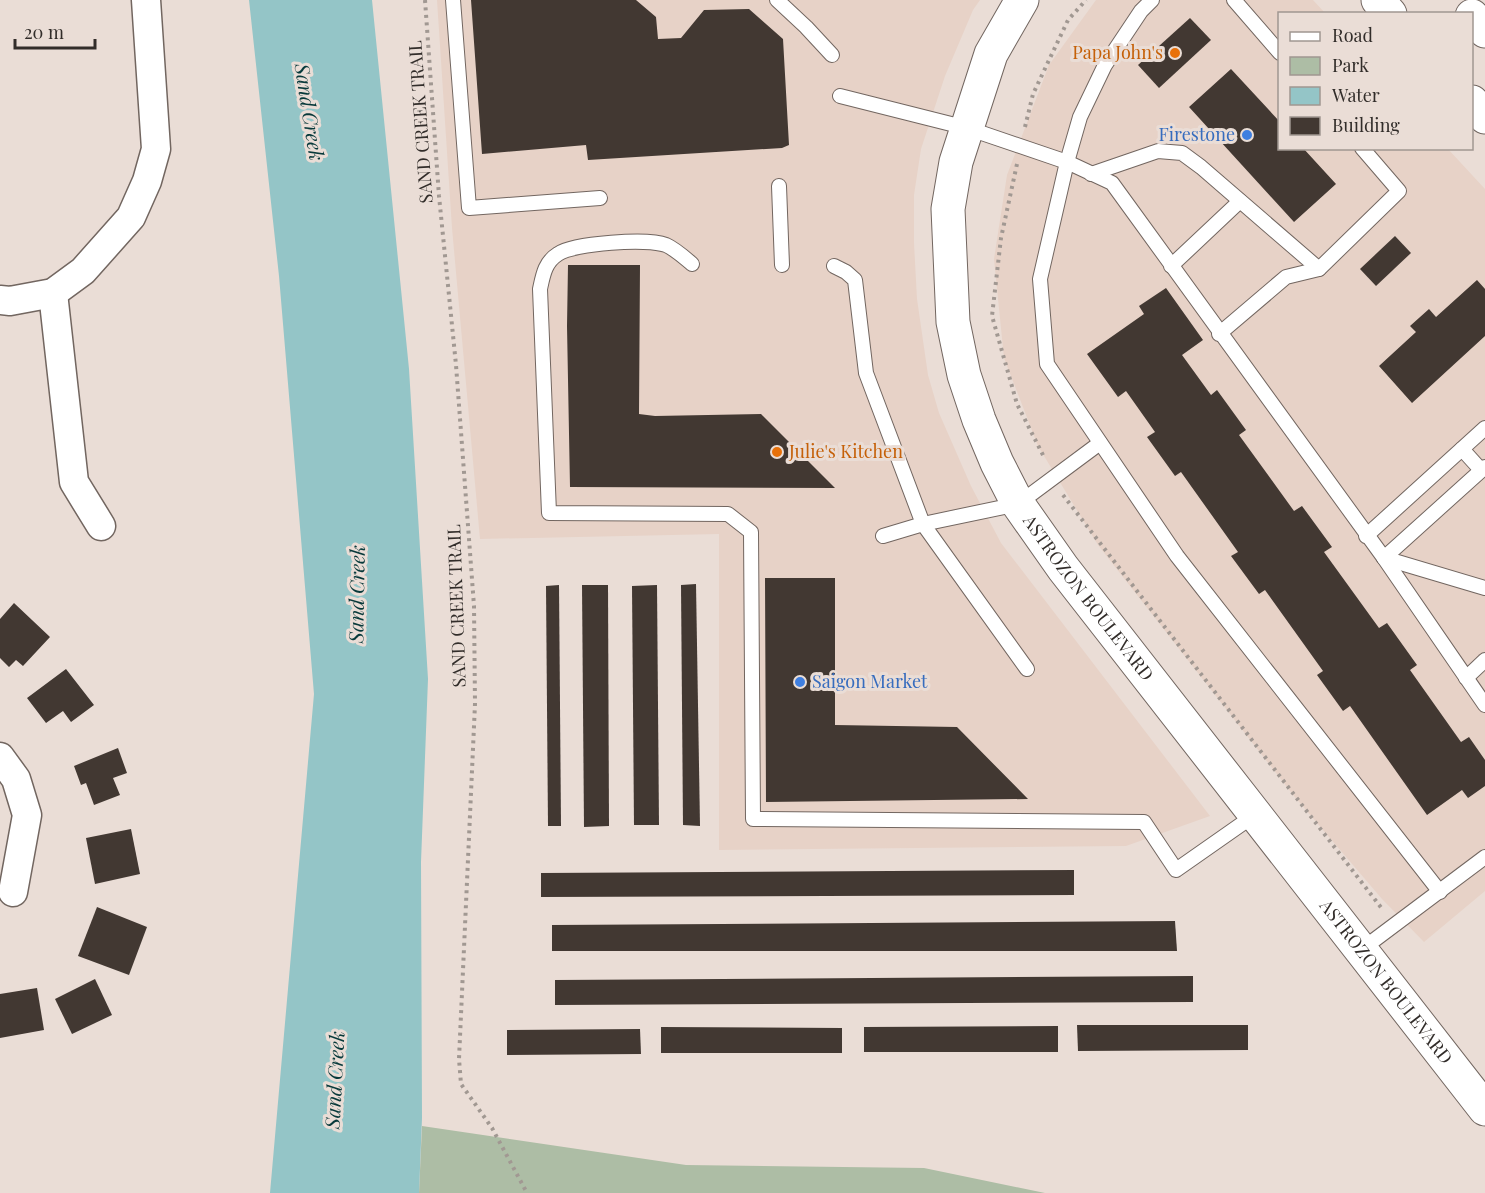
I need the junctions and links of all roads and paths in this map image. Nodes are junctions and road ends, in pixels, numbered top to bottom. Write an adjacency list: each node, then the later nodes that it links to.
1 (146, 0): 33 (street)
2 (425, 0): 60 (path, SAND CREEK TRAIL)
3 (453, 0): 26 (lane)
4 (777, 0): 16 (lane)
5 (1022, 0): 20 (main road, ASTROZON BOULEVARD)
6 (1086, 0): 21 (path)
7 (1152, 0): 23 (lane)
8 (1234, 0): 15 (lane)
9 (1378, 0): 11 (main road)
10 (1457, 0): 12 (main road)
11 (1388, 12)
12 (1467, 12)
13 (1473, 18): 14 (main road)
14 (1485, 32)
15 (1278, 51)
16 (832, 55)
17 (840, 96): 20 (lane)
18 (1473, 103): 19 (main road)
19 (1485, 117)
20 (967, 128): 21 (lane); 41 (main road, ASTROZON BOULEVARD)
21 (1021, 146): 23 (lane); 40 (path)
22 (1364, 150): 32 (lane)
23 (1067, 162): 24 (lane); 37 (lane)
24 (1091, 174): 27 (lane); 31 (lane)
25 (779, 186): 29 (lane)
26 (600, 198)
27 (1240, 201): 31 (lane); 32 (lane)
28 (692, 264): 53 (lane)
29 (782, 265)
30 (834, 266): 42 (lane)
31 (1171, 266): 35 (lane)
32 (1319, 269): 35 (lane)
33 (53, 293): 34 (street); 43 (street)
34 (0, 300)
35 (1219, 334): 45 (lane)
36 (1485, 428): 38 (lane)
37 (1100, 443): 40 (lane); 56 (lane)
38 (1462, 449): 39 (lane); 45 (lane)
39 (1483, 469): 46 (lane)
40 (1054, 477): 41 (lane); 57 (path)
41 (1018, 504): 42 (lane); 53 (main road, ASTROZON BOULEVARD)
42 (922, 524): 44 (lane); 49 (lane)
43 (101, 526)
44 (883, 536)
45 (1366, 536): 46 (lane)
46 (1384, 558): 47 (lane); 50 (lane)
47 (1485, 588)
48 (1485, 660): 50 (lane)
49 (1027, 669)
50 (1466, 678): 51 (lane)
51 (1485, 705)
52 (0, 757): 55 (street)
53 (1256, 814): 58 (main road, ASTROZON BOULEVARD)
54 (1485, 857): 56 (lane)
55 (13, 892)
56 (1440, 892): 57 (lane)
57 (1395, 925): 58 (lane)
58 (1361, 950): 59 (main road, ASTROZON BOULEVARD)
59 (1485, 1108)
60 (527, 1193)

